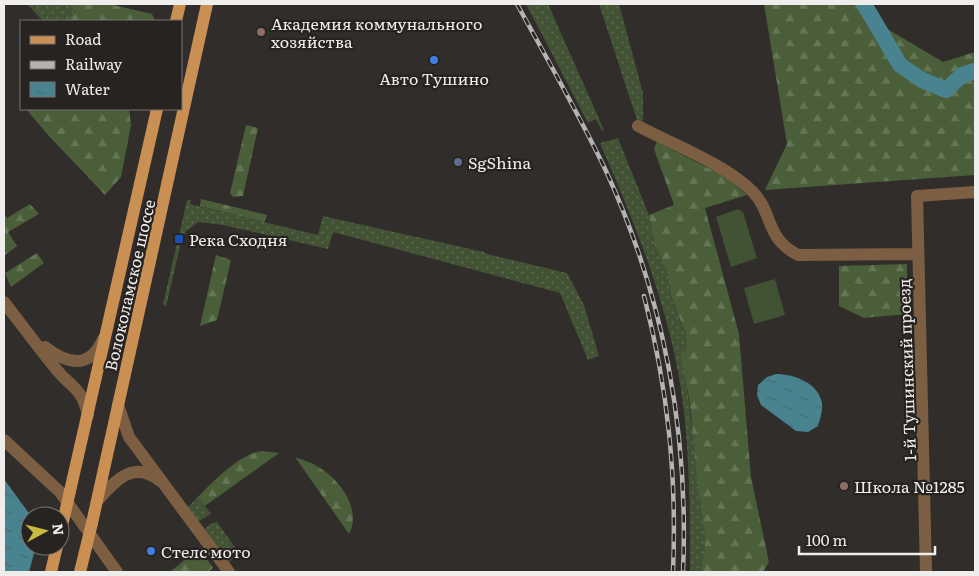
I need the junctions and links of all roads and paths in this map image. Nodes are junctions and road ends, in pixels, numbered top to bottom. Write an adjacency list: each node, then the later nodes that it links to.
1 (180, 4): 3 (main road)
2 (207, 4): 11 (main road, Волоколамское шоссе)
3 (176, 20)
4 (157, 110): 9 (main road, Волоколамское шоссе)
5 (638, 126): 7 (street)
6 (975, 192): 7 (street, 1-й Тушинский проезд)
7 (918, 254): 22 (street, 1-й Тушинский проезд)
8 (4, 302): 10 (street)
9 (106, 333): 10 (street); 12 (main road, Волоколамское шоссе)
10 (33, 338): 12 (street)
11 (118, 405): 14 (street); 15 (main road, Волоколамское шоссе)
12 (88, 415): 16 (main road, Волоколамское шоссе, bridge)
13 (4, 440): 20 (street)
14 (168, 488): 15 (street); 21 (street)
15 (98, 500): 19 (main road, Волоколамское шоссе, bridge)
16 (67, 506)
17 (55, 556): 18 (main road)
18 (51, 572)
19 (80, 572)
20 (117, 572)
21 (229, 572)
22 (926, 572)

